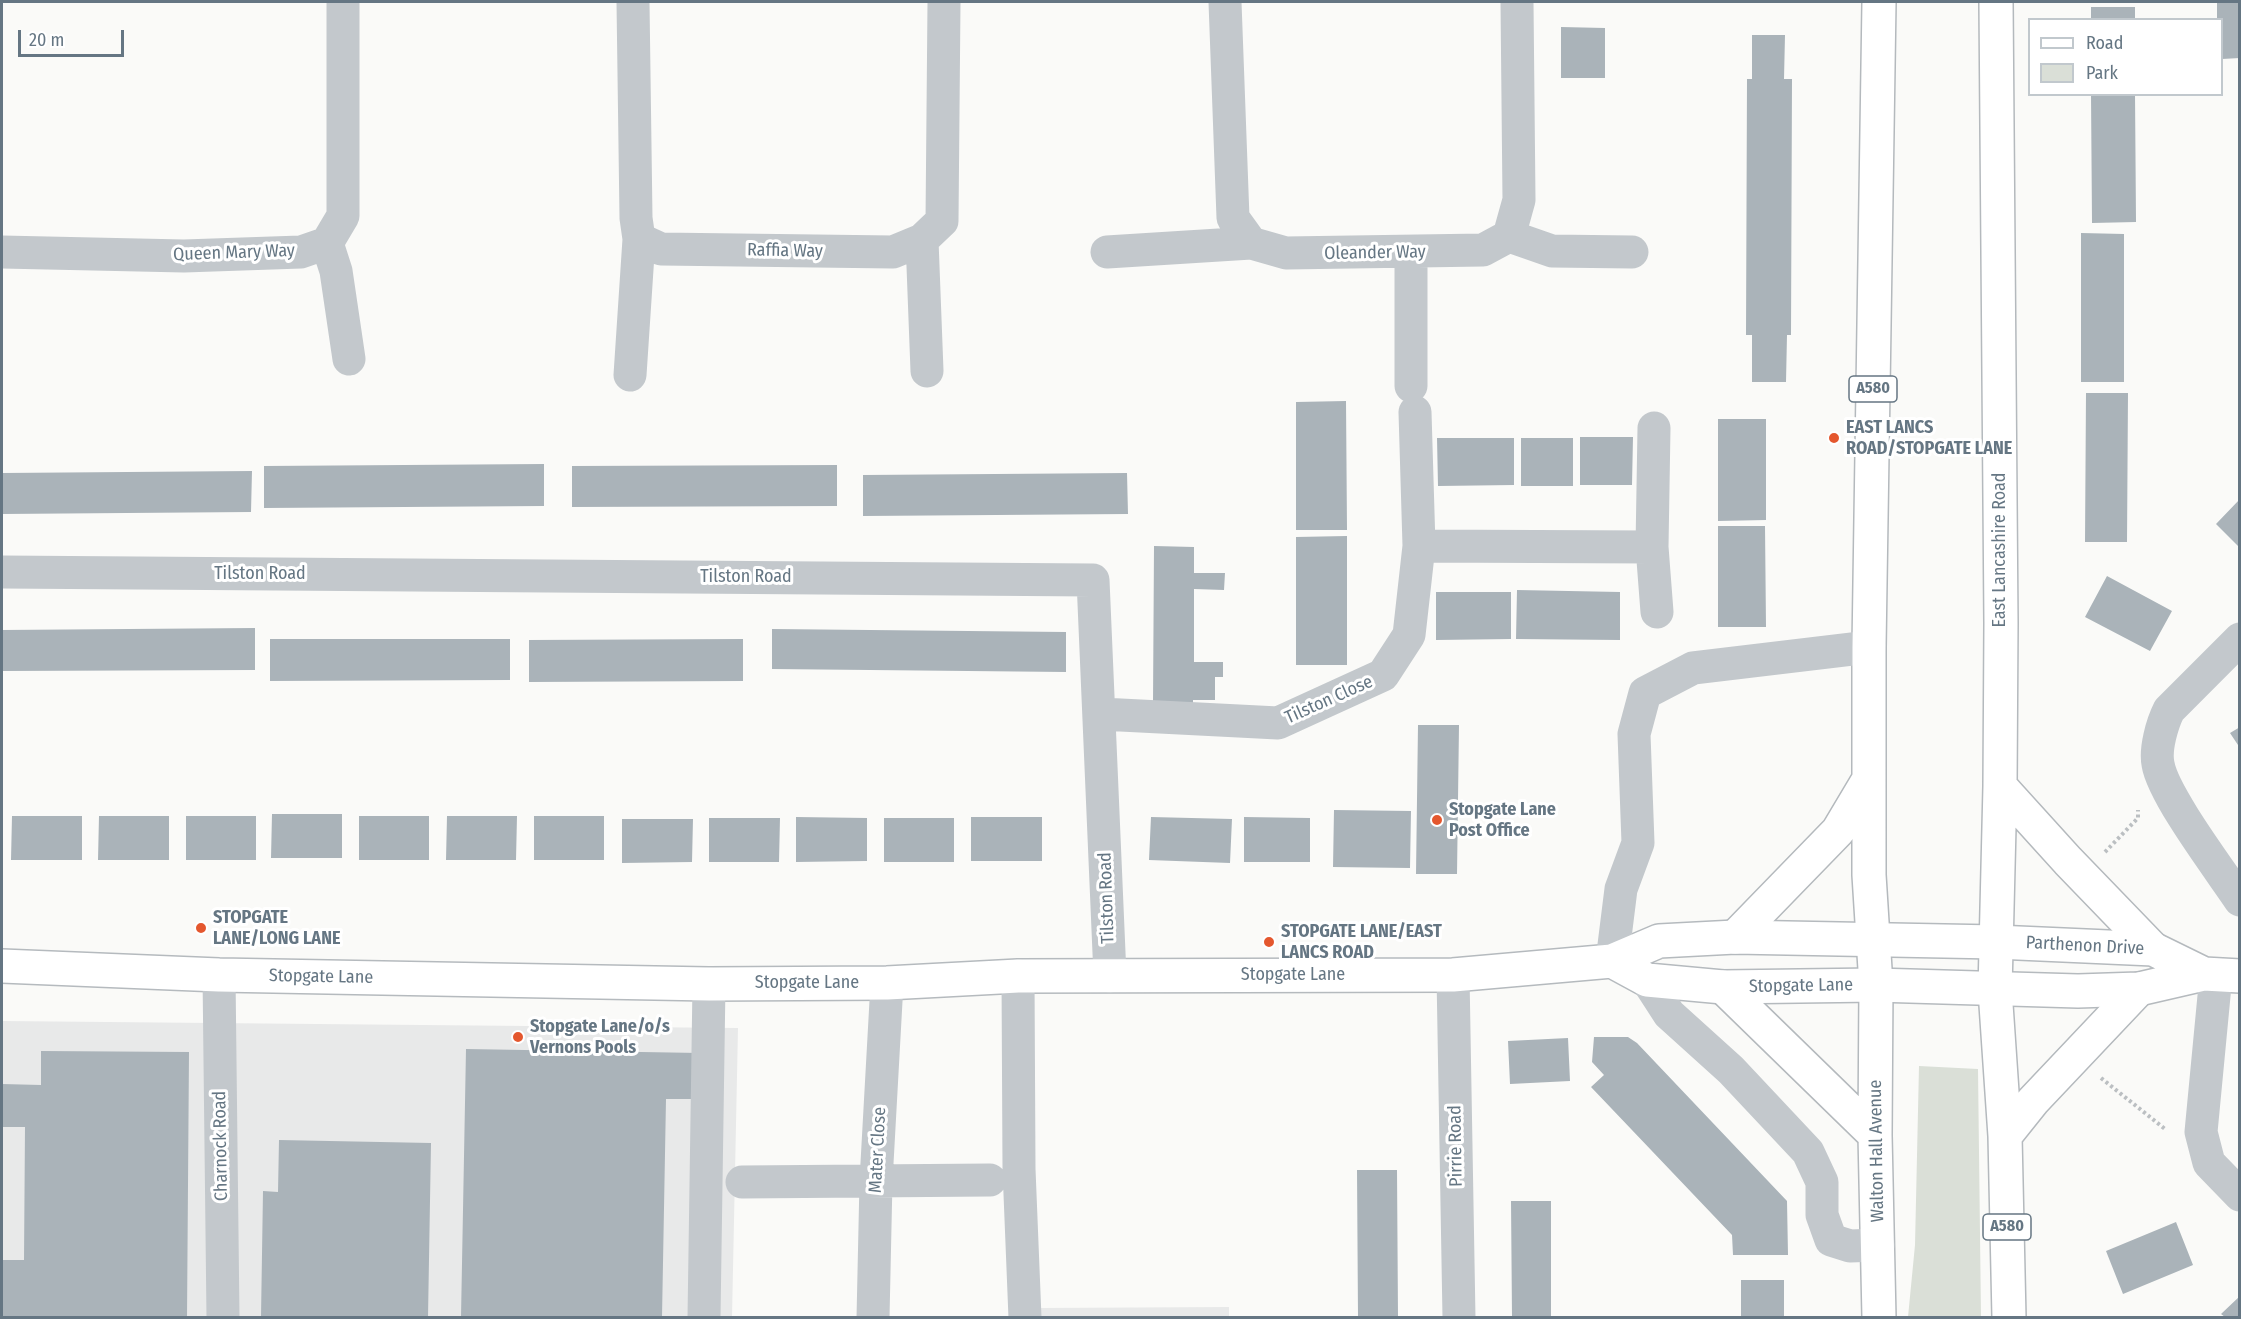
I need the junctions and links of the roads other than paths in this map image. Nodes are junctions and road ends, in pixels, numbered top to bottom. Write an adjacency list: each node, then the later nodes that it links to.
1 (344, 2): 11 (street)
2 (633, 2): 9 (street)
3 (944, 2): 10 (street, Raffia Way)
4 (1225, 2): 12 (street)
5 (1517, 2): 8 (street)
6 (1879, 2): 26 (main road, A580)
7 (1996, 2): 29 (main road, East Lancashire Road / A580)
8 (1509, 236): 15 (street); 16 (street, Oleander Way)
9 (639, 239): 10 (street, Raffia Way); 19 (street)
10 (922, 240): 18 (street)
11 (327, 243): 13 (street, Queen Mary Way); 17 (street)
12 (1251, 243): 14 (street, Oleander Way); 16 (street, Oleander Way)
13 (2, 252)
14 (1107, 252)
15 (1632, 252)
16 (1411, 253): 21 (street, Tilston Close)
17 (349, 359)
18 (927, 371)
19 (630, 375)
20 (1654, 428): 22 (street)
21 (1419, 546): 22 (street); 27 (street, Tilston Close)
22 (1652, 547): 24 (street)
23 (2, 572): 27 (street, Tilston Road)
24 (1657, 612)
25 (2240, 639): 30 (street)
26 (1869, 647): 28 (main road, A580); 35 (street)
27 (1101, 714): 41 (street, Tilston Road)
28 (1870, 777): 31 (main road); 32 (main road, A580)
29 (2000, 786): 33 (main road, East Lancashire Road / A580); 34 (main road)
30 (2240, 900)
31 (1735, 937): 32 (main road, Stopgate Lane); 35 (main road, Stopgate Lane)
32 (1874, 940): 33 (main road, Stopgate Lane); 45 (main road, A580)
33 (1996, 942): 34 (main road, Parthenon Drive); 48 (main road, East Lancashire Road / A580)
34 (2153, 949): 39 (main road, Parthenon Drive)
35 (1612, 961): 38 (main road, Stopgate Lane); 42 (main road, Stopgate Lane)
36 (2, 966): 37 (main road, Stopgate Lane)
37 (219, 975): 44 (main road, Stopgate Lane); 56 (street, Charnock Road)
38 (1454, 975): 41 (main road, Stopgate Lane); 60 (street, Pirrie Road)
39 (2220, 975): 47 (main road); 54 (street)
40 (1018, 976): 41 (main road, Stopgate Lane); 43 (main road, Stopgate Lane); 59 (street)
41 (1110, 976)
42 (1647, 980): 46 (main road, Stopgate Lane); 55 (street)
43 (887, 983): 44 (main road, Stopgate Lane); 52 (street, Mater Close)
44 (709, 984): 57 (street)
45 (1876, 985): 46 (main road, Stopgate Lane); 48 (main road, Stopgate Lane); 49 (main road, Walton Hall Avenue / A580)
46 (1723, 987): 49 (main road)
47 (2139, 989): 48 (main road); 50 (main road)
48 (1995, 990): 50 (main road, A580)
49 (1875, 1135): 55 (main road, Walton Hall Avenue / A580)
50 (2006, 1136): 62 (main road, A580)
51 (990, 1180): 52 (street)
52 (876, 1181): 53 (street); 58 (street, Mater Close)
53 (742, 1182)
54 (2237, 1192)
55 (1878, 1245): 61 (main road, Walton Hall Avenue / A580)
56 (223, 1317)
57 (704, 1317)
58 (873, 1317)
59 (1025, 1317)
60 (1459, 1317)
61 (1879, 1317)
62 (2009, 1317)

